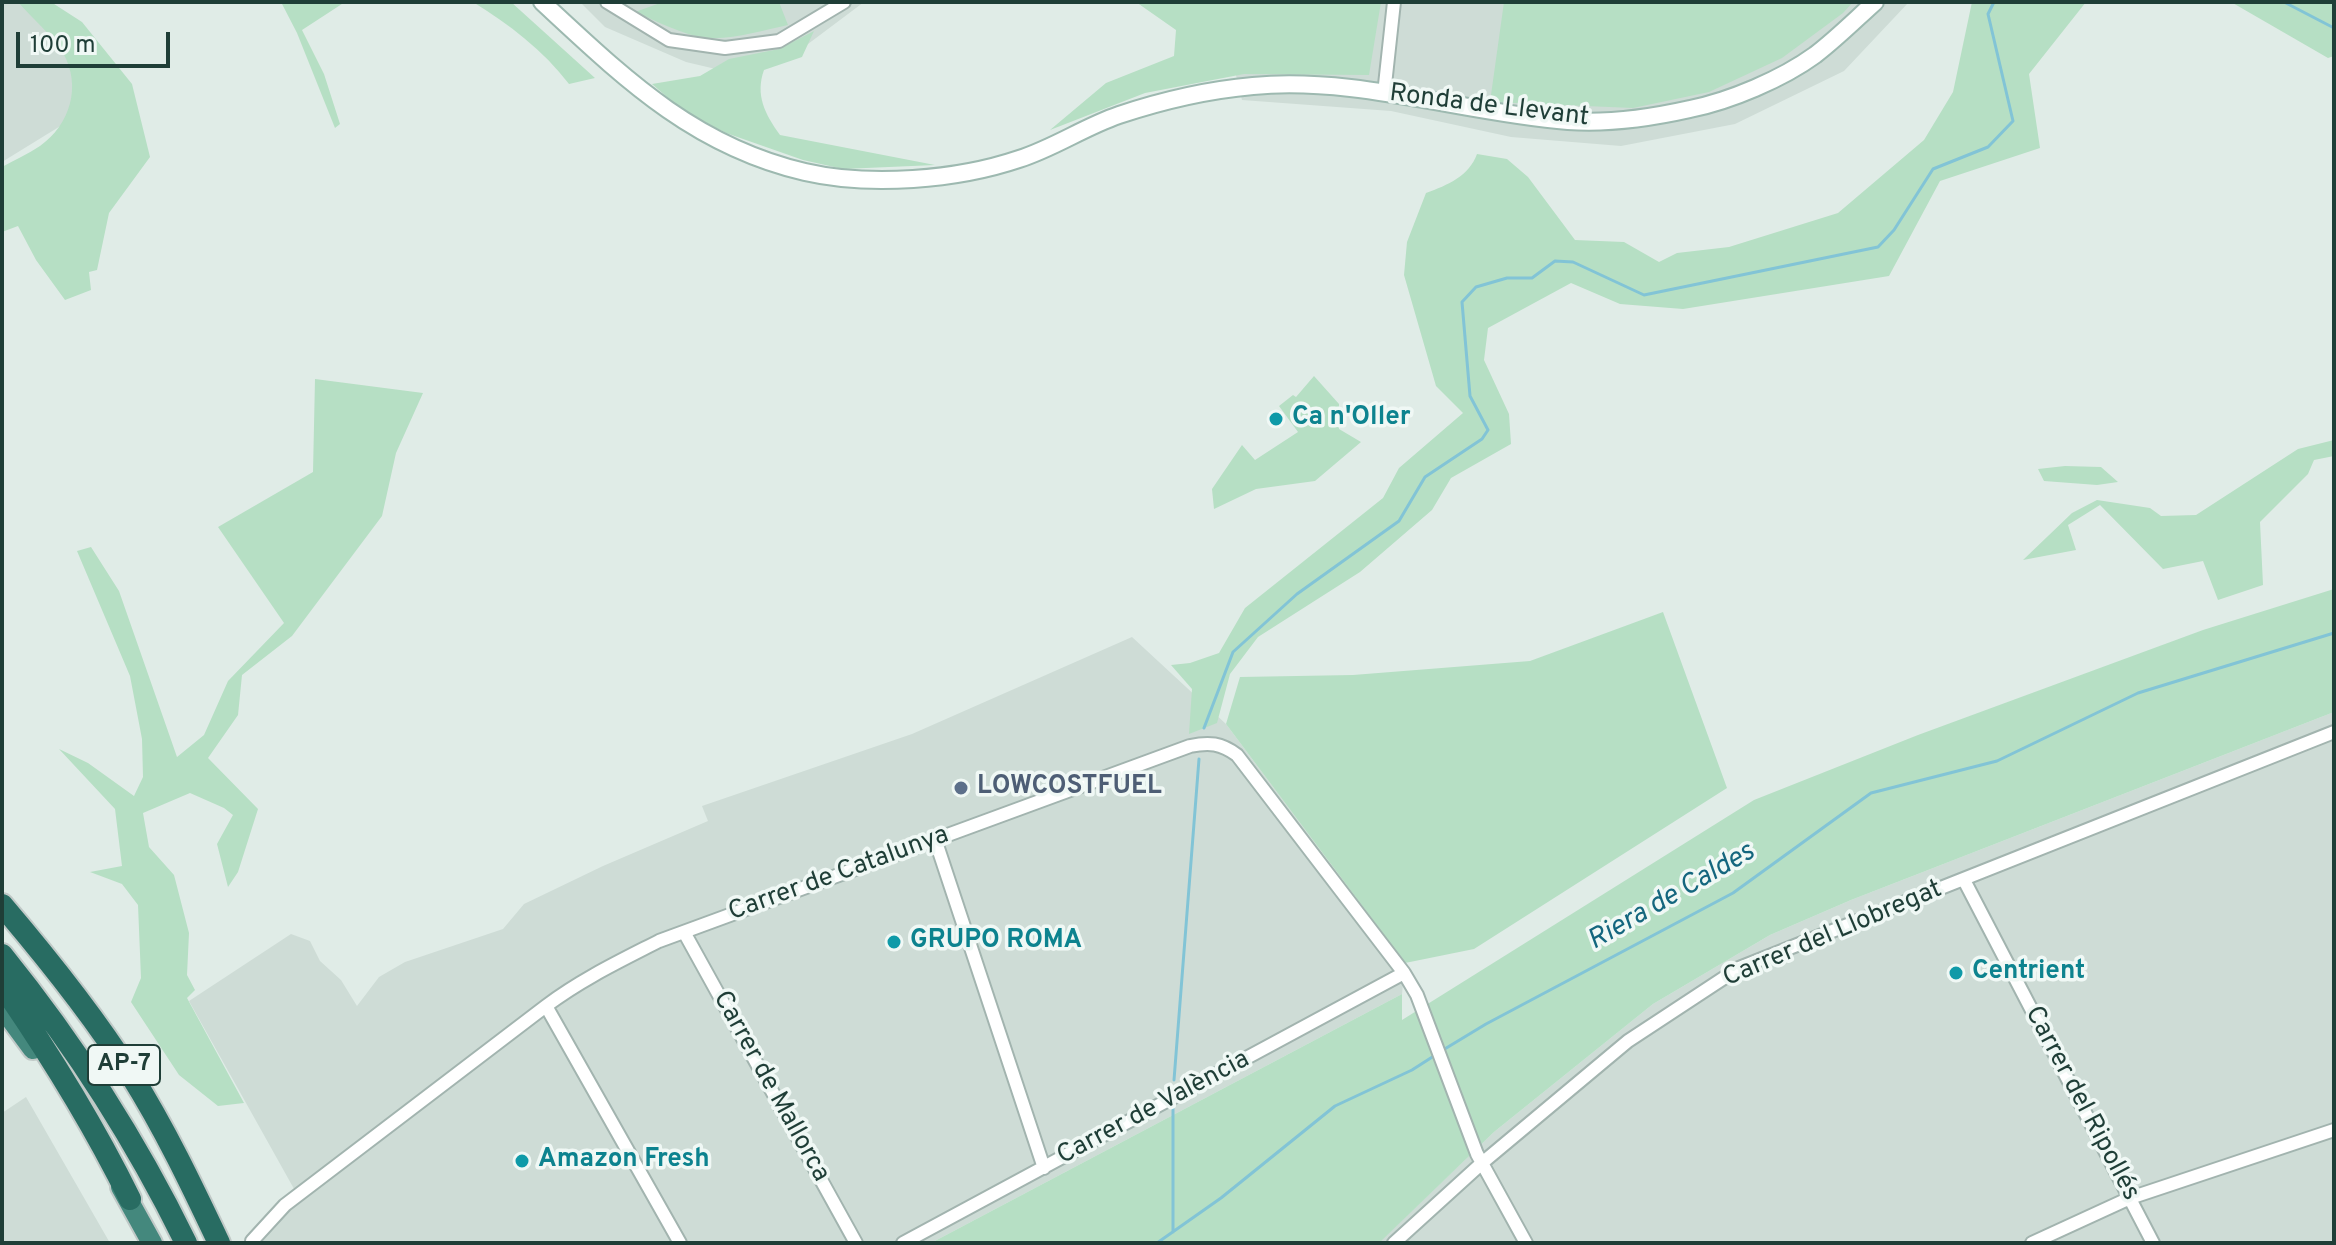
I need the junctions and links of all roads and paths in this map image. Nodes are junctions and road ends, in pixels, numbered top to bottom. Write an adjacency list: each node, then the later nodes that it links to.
1 (542, 2): 6 (main road, Ronda de Llevant)
2 (607, 2): 3 (street)
3 (844, 2)
4 (1394, 2): 6 (street)
5 (1875, 2): 6 (main road, Ronda de Llevant)
6 (1384, 94)
7 (2334, 734): 9 (street, Carrer del Llobregat)
8 (935, 839): 11 (street, Carrer de Catalunya); 13 (street, Carrer de Catalunya); 19 (street)
9 (1964, 880): 18 (street, Carrer del Llobregat); 20 (street, Carrer del Ripollés)
10 (2, 905): 25 (highway, AP-7)
11 (684, 932): 15 (street, Carrer de Catalunya); 27 (street, Carrer de Mallorca)
12 (2, 955): 24 (highway, AP-7)
13 (1404, 973): 18 (street, Carrer de Catalunya); 19 (street, Carrer de València)
14 (2, 985): 21 (highway)
15 (546, 1006): 22 (street, Carrer de Catalunya); 26 (street)
16 (2, 1007): 21 (highway)
17 (2334, 1130): 20 (street)
18 (1482, 1163): 29 (street, Carrer del Llobregat); 30 (street, Carrer de Catalunya)
19 (1044, 1168): 28 (street, Carrer de València)
20 (2130, 1198): 31 (street); 32 (street, Carrer del Ripollés)
21 (130, 1199): 23 (highway)
22 (252, 1241)
23 (152, 1243)
24 (186, 1243)
25 (219, 1243)
26 (680, 1243)
27 (856, 1243)
28 (903, 1243)
29 (1394, 1243)
30 (1526, 1243)
31 (2032, 1243)
32 (2153, 1243)

